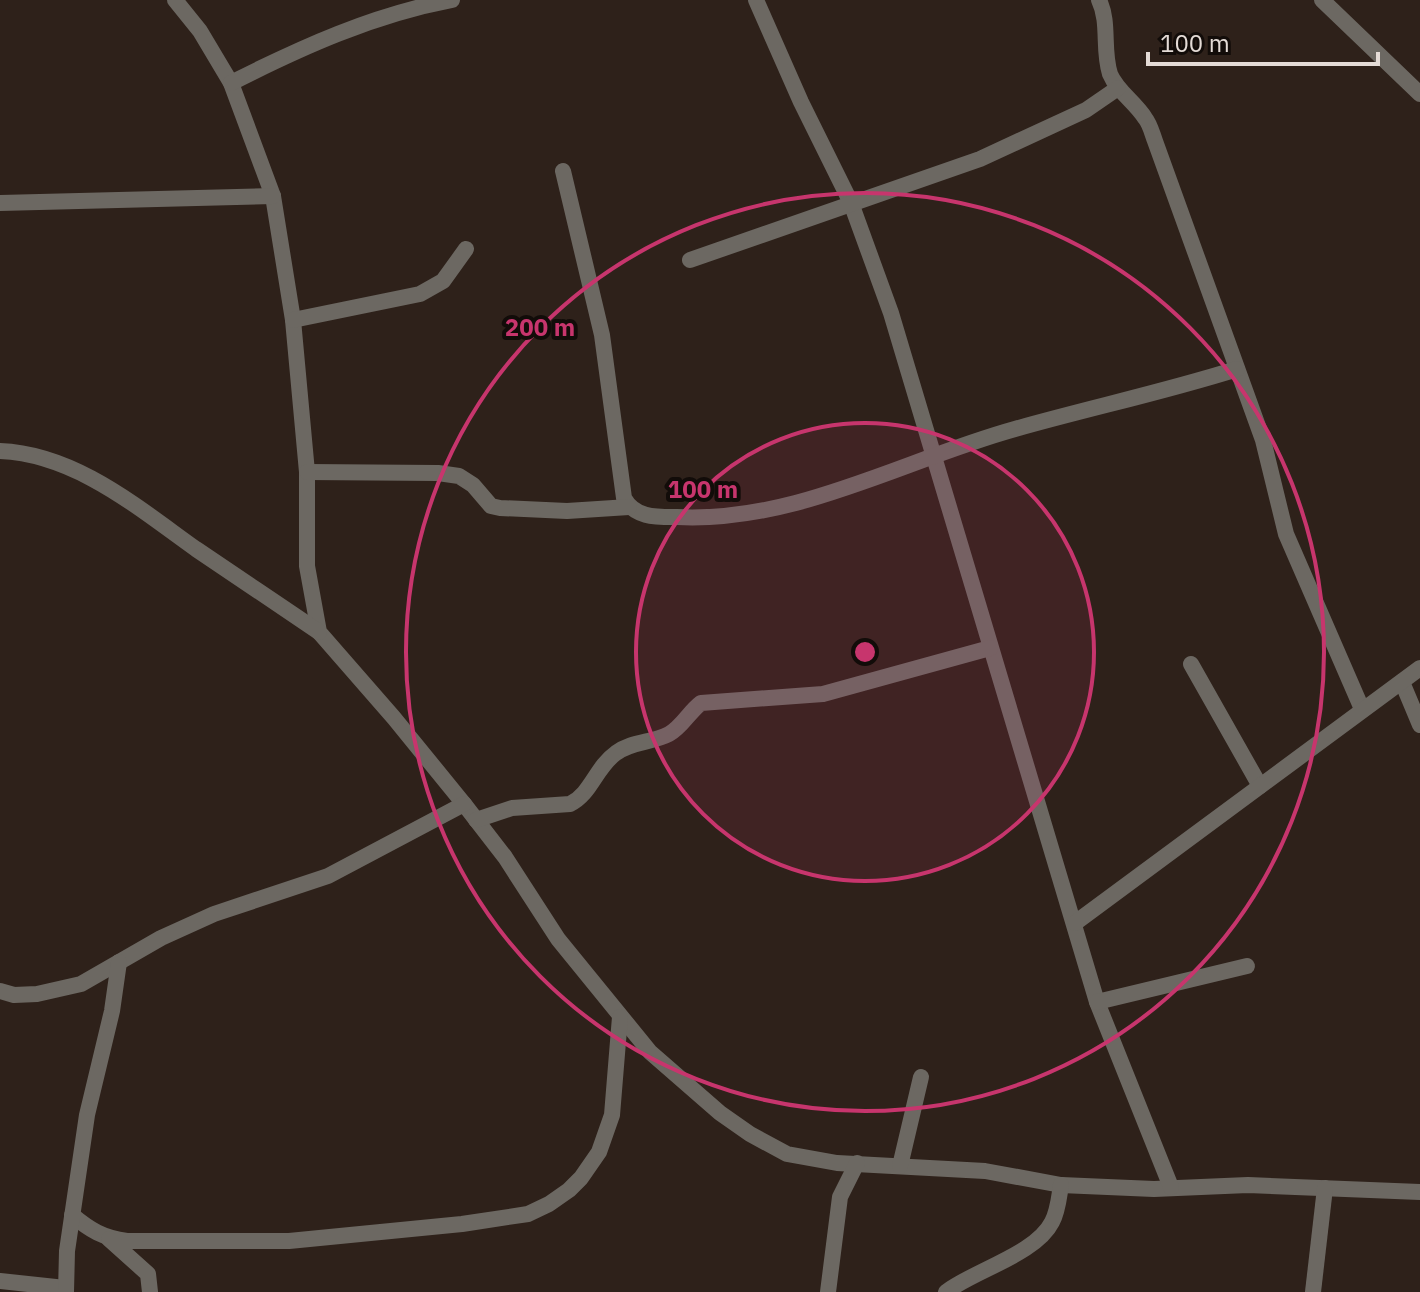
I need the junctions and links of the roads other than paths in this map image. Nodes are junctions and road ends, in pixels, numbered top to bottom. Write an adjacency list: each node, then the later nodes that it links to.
1 (175, 0): 6 (street)
2 (451, 0): 6 (street)
3 (756, 0): 12 (street)
4 (1099, 0): 7 (street)
5 (1322, 0): 8 (street)
6 (231, 83): 10 (street)
7 (1118, 88): 12 (street); 16 (street)
8 (1420, 94)
9 (563, 171): 20 (street)
10 (273, 196): 11 (street); 15 (street)
11 (0, 203)
12 (851, 203): 14 (street); 18 (street)
13 (466, 249): 15 (street)
14 (690, 260)
15 (293, 320): 19 (street)
16 (1237, 369): 18 (street); 26 (street)
17 (0, 451): 21 (street)
18 (933, 455): 20 (street); 22 (street)
19 (307, 472): 20 (street); 21 (street)
20 (629, 507)
21 (319, 632): 29 (street)
22 (990, 648): 30 (street); 31 (street)
23 (1191, 664): 28 (street)
24 (1420, 668): 25 (street)
25 (1402, 682): 26 (street); 27 (street)
26 (1362, 709): 28 (street)
27 (1420, 725)
28 (1260, 786): 31 (street)
29 (464, 804): 30 (street); 32 (street)
30 (476, 820): 36 (street)
31 (1075, 923): 35 (street)
32 (119, 962): 34 (street); 44 (street)
33 (1247, 966): 35 (street)
34 (0, 991)
35 (1097, 1002): 41 (street)
36 (620, 1017): 38 (street); 45 (street)
37 (921, 1077): 39 (street)
38 (857, 1163): 39 (street); 49 (street)
39 (900, 1166): 40 (street)
40 (1061, 1185): 41 (street); 50 (street)
41 (1171, 1187): 42 (street)
42 (1325, 1188): 43 (street); 51 (street)
43 (1420, 1192)
44 (72, 1215): 45 (street); 47 (street)
45 (108, 1239): 48 (street)
46 (0, 1281): 47 (street)
47 (66, 1290)
48 (150, 1292)
49 (828, 1292)
50 (946, 1292)
51 (1313, 1292)

